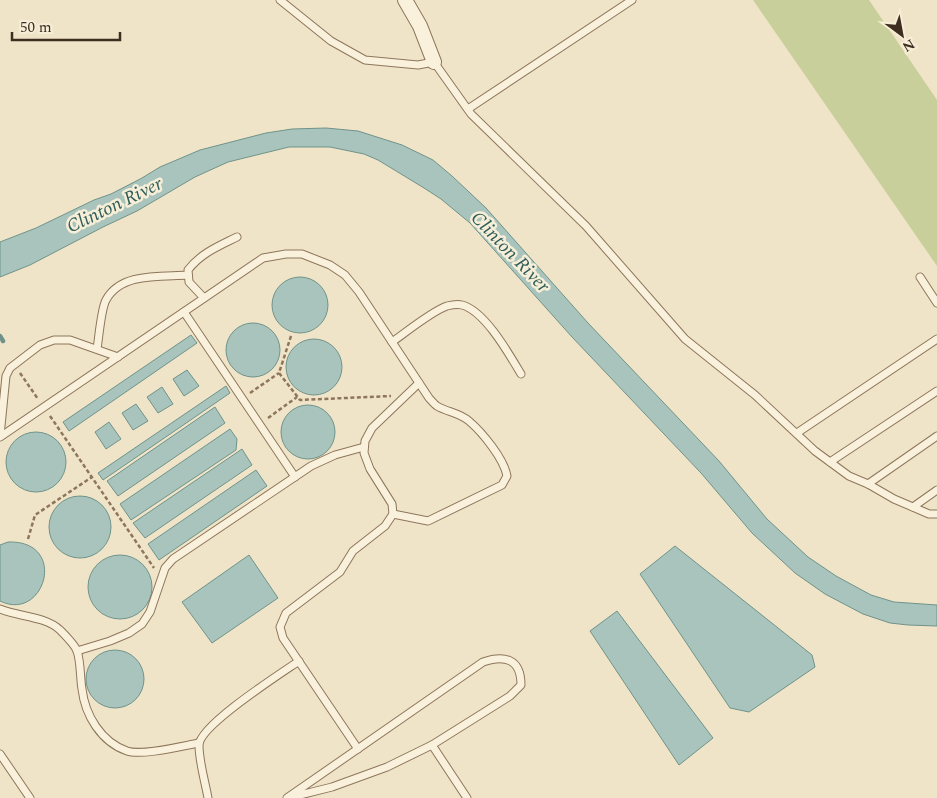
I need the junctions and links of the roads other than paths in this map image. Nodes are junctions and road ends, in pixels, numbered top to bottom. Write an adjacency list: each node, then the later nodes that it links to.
1 (280, 0): 4 (lane)
2 (405, 0): 4 (street)
3 (632, 0): 5 (lane)
4 (434, 62): 5 (lane)
5 (468, 109): 20 (lane)
6 (237, 236): 7 (lane)
7 (188, 275): 9 (lane); 14 (lane)
8 (920, 277): 10 (lane)
9 (204, 298): 11 (lane); 13 (lane)
10 (937, 303)
11 (184, 312): 15 (lane); 25 (lane)
12 (937, 339): 20 (lane)
13 (392, 342): 16 (lane); 18 (lane)
14 (97, 349): 15 (lane); 17 (lane)
15 (118, 357): 22 (lane)
16 (521, 374)
17 (3, 377): 22 (lane)
18 (419, 383): 23 (lane); 29 (lane)
19 (937, 391): 24 (lane)
20 (797, 433): 24 (lane)
21 (937, 436): 26 (lane)
22 (0, 437)
23 (364, 447): 25 (lane); 29 (lane)
24 (830, 462): 26 (lane)
25 (295, 477): 32 (lane)
26 (868, 484): 28 (lane)
27 (937, 490): 28 (lane)
28 (912, 507): 30 (lane)
29 (393, 514): 33 (lane)
30 (937, 514)
31 (0, 609): 32 (lane)
32 (77, 650): 34 (lane)
33 (298, 661): 34 (lane); 36 (lane)
34 (199, 743): 39 (lane)
35 (432, 745): 36 (lane); 40 (lane); 41 (lane)
36 (358, 748): 40 (lane)
37 (0, 754): 38 (lane)
38 (30, 798)
39 (208, 798)
40 (287, 798)
41 (467, 798)

